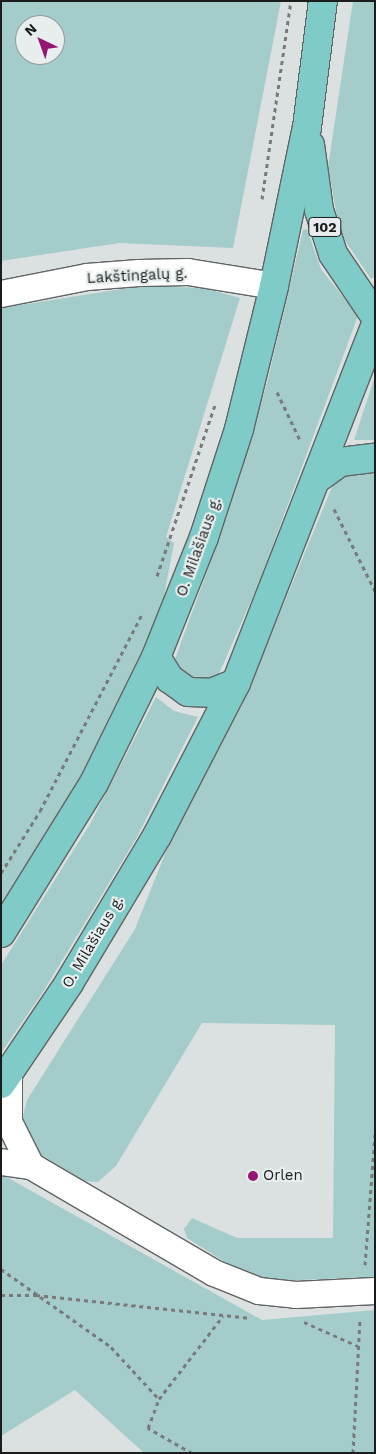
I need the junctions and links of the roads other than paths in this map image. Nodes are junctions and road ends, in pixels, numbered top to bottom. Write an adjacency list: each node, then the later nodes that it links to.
1 (323, 1): 2 (main road, 102)
2 (307, 126): 3 (main road, O. Milašiaus g.); 5 (main road, 102)
3 (274, 286): 4 (street, Lakštingalų g.); 9 (main road, O. Milašiaus g.)
4 (1, 294)
5 (375, 316)
6 (375, 326): 8 (main road, O. Milašiaus g.)
7 (375, 458): 8 (main road)
8 (318, 478): 10 (main road, O. Milašiaus g.)
9 (156, 657): 10 (main road); 11 (main road, O. Milašiaus g.)
10 (236, 683): 12 (main road, O. Milašiaus g.)
11 (1, 933)
12 (5, 1079): 14 (street)
13 (1, 1162): 14 (street)
14 (31, 1166): 15 (street)
15 (375, 1291)

